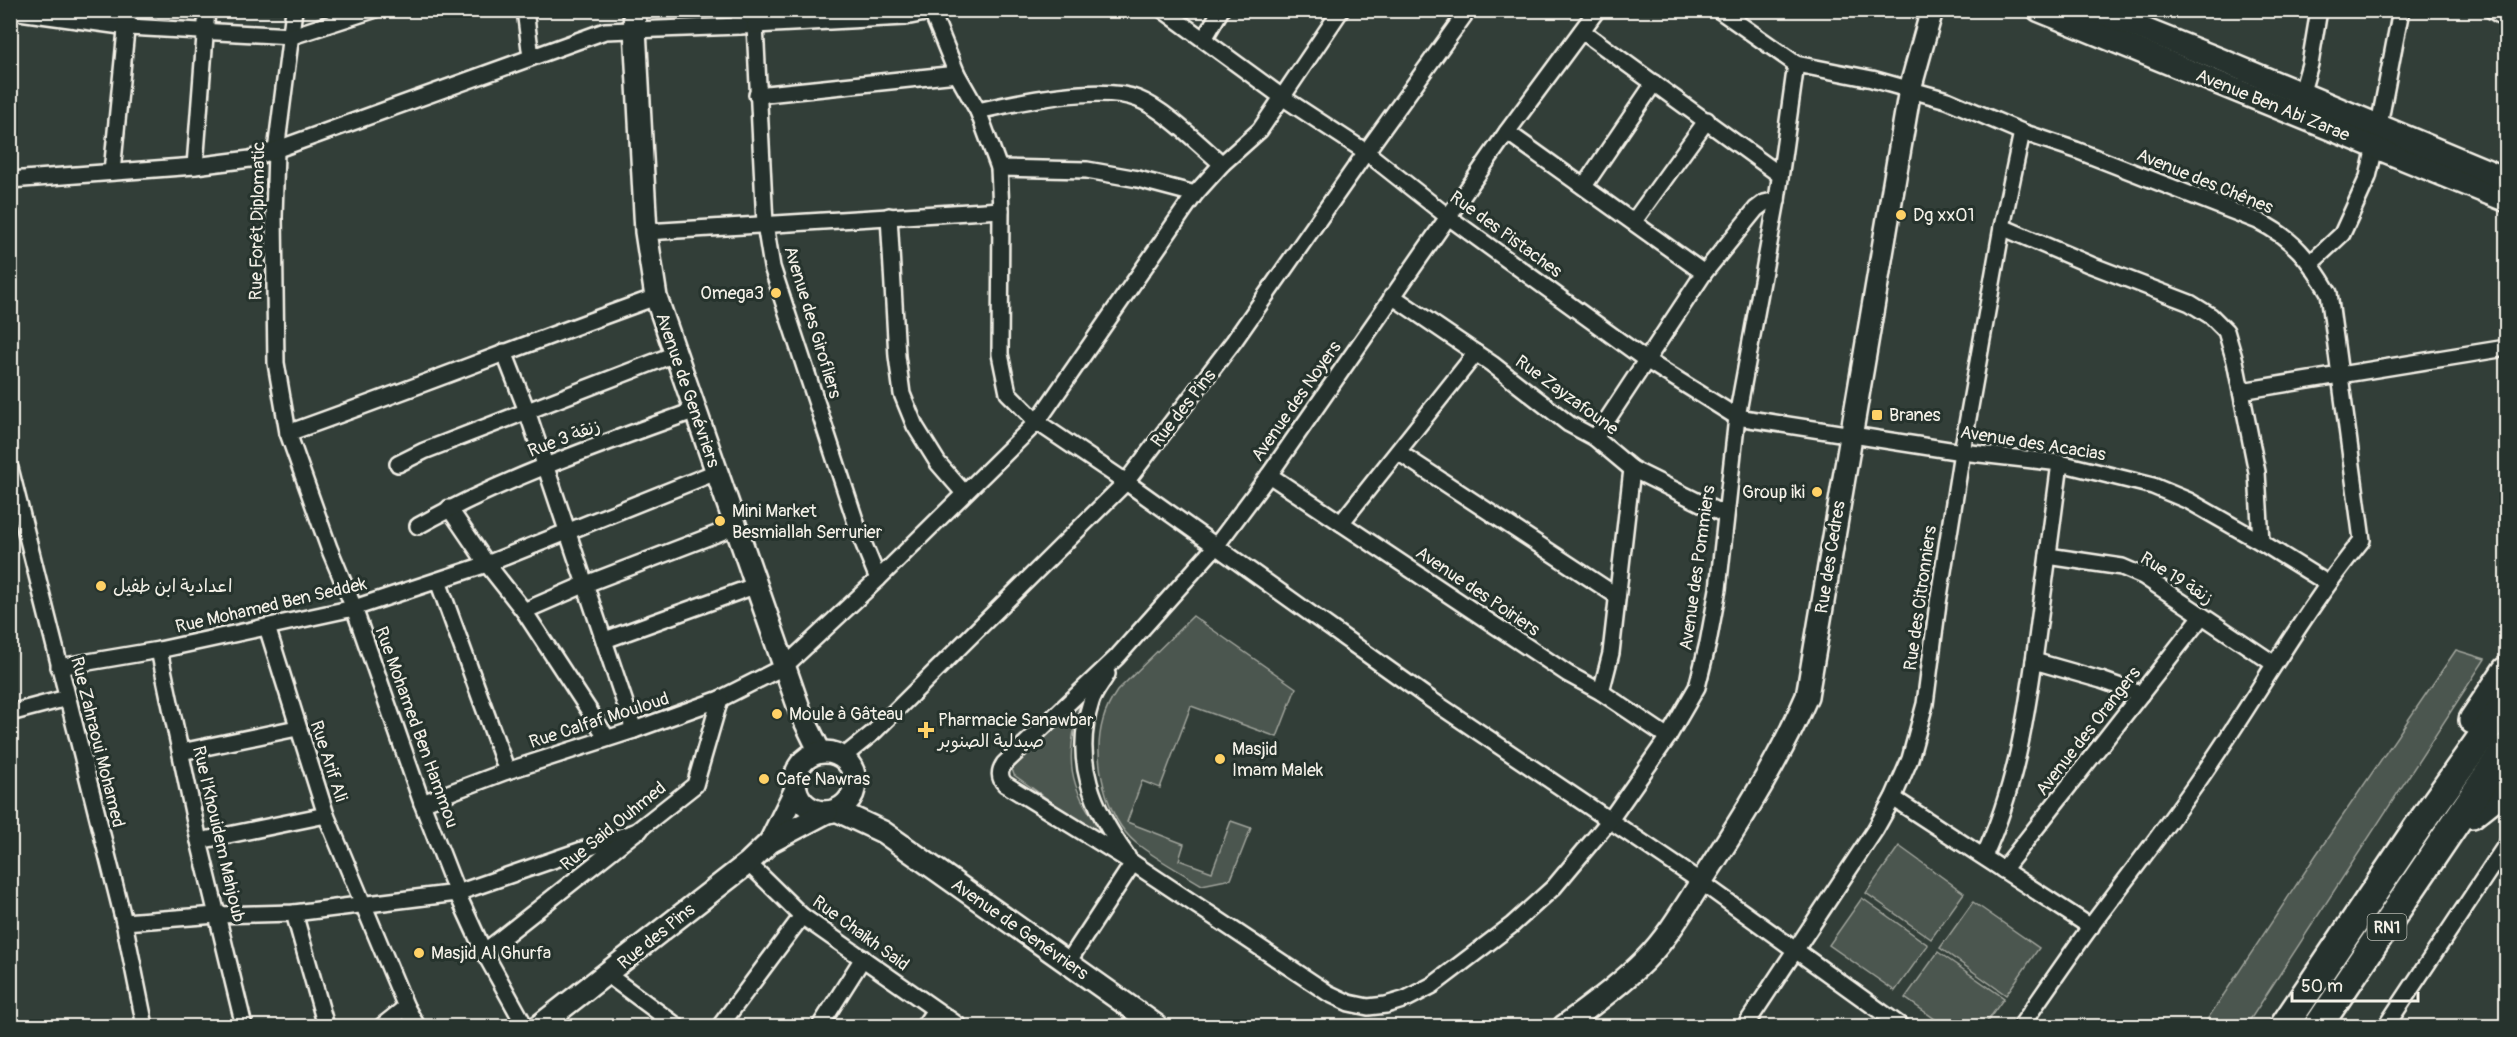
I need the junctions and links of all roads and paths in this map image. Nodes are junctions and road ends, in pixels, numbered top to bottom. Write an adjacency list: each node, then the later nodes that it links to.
1 (128, 10): 26 (street)
2 (207, 10): 27 (street)
3 (294, 10): 29 (street, Rue Forêt Diplomatic)
4 (374, 10): 29 (street)
5 (525, 10): 31 (street)
6 (941, 10): 20 (street)
7 (1163, 10): 30 (street, Rue des Pistaches)
8 (1221, 10): 30 (street)
9 (1341, 10): 38 (street, Rue Calfaf Mouloud)
10 (1468, 10): 45 (street, Rue des Pins)
11 (1597, 10): 28 (street, Avenue des Noyers)
12 (1719, 10): 32 (street)
13 (1932, 10): 35 (street, Rue des Cedres)
14 (2040, 10): 43 (main road, Avenue Ben Abi Zarae)
15 (2095, 10): 21 (main road, Avenue Ben Abi Zarae)
16 (2319, 10): 36 (street)
17 (2400, 10): 43 (street)
18 (2492, 10): 22 (street)
19 (12, 11): 25 (street); 26 (street)
20 (931, 11): 23 (street); 33 (street)
21 (2119, 15): 36 (main road, Avenue Ben Abi Zarae)
22 (2506, 19)
23 (745, 20): 24 (street); 37 (street, Avenue des Girofliers)
24 (635, 21): 31 (street); 63 (street, Avenue de Genévriers)
25 (10, 25)
26 (128, 27): 27 (street); 49 (street)
27 (206, 31): 29 (street); 47 (street)
28 (1582, 31): 34 (street); 41 (street, Avenue des Noyers)
29 (292, 36): 44 (street, Rue Forêt Diplomatic)
30 (1204, 39): 38 (street, Rue des Pistaches)
31 (531, 57): 44 (street)
32 (1796, 64): 35 (street, Avenue des Chênes); 50 (street, Avenue des Pommiers)
33 (957, 74): 37 (street); 39 (street)
34 (1654, 83): 40 (street); 53 (street)
35 (1910, 89): 42 (street, Avenue des Chênes); 80 (street, Rue des Cedres)
36 (2301, 94): 43 (main road, Avenue Ben Abi Zarae)
37 (757, 95): 61 (street, Avenue des Girofliers)
38 (1282, 97): 45 (street, Rue des Pistaches); 46 (street, Rue Calfaf Mouloud)
39 (978, 111): 46 (street); 48 (street)
40 (1707, 120): 50 (street); 60 (street)
41 (1507, 132): 53 (street); 59 (street, Avenue des Noyers)
42 (2022, 132): 62 (street, Rue des Citronniers); 64 (street, Avenue des Chênes)
43 (2377, 136): 51 (main road, Avenue Ben Abi Zarae); 56 (main road, Avenue Ben Abi Zarae); 64 (street)
44 (276, 151): 47 (street); 79 (street, Rue Forêt Diplomatic)
45 (1366, 152): 59 (street, Rue des Pistaches); 91 (street, Rue des Pins)
46 (1222, 164): 54 (street, Rue Calfaf Mouloud)
47 (195, 166): 49 (street)
48 (999, 168): 54 (street); 57 (street)
49 (112, 172): 52 (street)
50 (1780, 175): 55 (street, Avenue des Pommiers)
51 (2506, 179)
52 (10, 180)
53 (1584, 186): 60 (street)
54 (1195, 194): 78 (street, Rue Calfaf Mouloud)
55 (1777, 200): 65 (street); 77 (street, Avenue des Pommiers)
56 (2506, 200)
57 (1001, 210): 58 (street); 78 (street)
58 (889, 216): 61 (street); 92 (street)
59 (1447, 216): 66 (street, Avenue des Noyers); 72 (street, Rue des Pistaches)
60 (1634, 221): 65 (street)
61 (765, 224): 63 (street); 103 (street, Avenue des Girofliers)
62 (2002, 227): 74 (street); 83 (street, Rue des Citronniers)
63 (646, 232): 67 (street, Avenue de Genévriers)
64 (2311, 263): 73 (street, Avenue des Chênes)
65 (1704, 273): 72 (street)
66 (1392, 296): 70 (street, Rue Zayzafoune); 90 (street, Avenue des Noyers)
67 (656, 297): 69 (street); 71 (street, Avenue de Genévriers)
68 (2506, 348): 73 (street)
69 (504, 352): 76 (street); 79 (street)
70 (1476, 353): 81 (street, Rue Zayzafoune); 82 (street)
71 (675, 354): 75 (street, Avenue de Genévriers); 76 (street)
72 (1646, 360): 77 (street, Rue des Pistaches); 81 (street)
73 (2340, 374): 74 (street); 105 (street, Avenue des Chênes)
74 (2241, 391): 99 (street)
75 (696, 410): 86 (street, Rue 3 زنقة); 89 (street, Avenue de Genévriers)
76 (527, 411): 84 (street); 86 (street)
77 (1737, 417): 80 (street, Rue des Pistaches); 94 (street, Avenue des Pommiers)
78 (1037, 422): 91 (street); 92 (street, Rue Calfaf Mouloud)
79 (288, 433): 109 (street, Rue Mohamed Ben Hammou)
80 (1850, 436): 83 (street, Avenue des Acacias); 156 (street, Rue des Cedres)
81 (1595, 438): 88 (street, Rue Zayzafoune)
82 (1398, 452): 95 (street); 108 (street)
83 (1962, 452): 85 (street, Avenue des Acacias); 140 (street, Rue des Citronniers)
84 (398, 464)
85 (2060, 464): 99 (street, Avenue des Acacias); 101 (street)
86 (545, 465): 93 (street, Rue 3 زنقة); 98 (street)
87 (10, 468): 119 (street, Rue Zahraoui Mohamed)
88 (1632, 469): 94 (street, Rue Zayzafoune); 108 (street)
89 (716, 472): 97 (street, Avenue de Genévriers); 98 (street, Rue Mohamed Ben Seddek)
90 (1269, 475): 95 (street, Avenue des Poiriers); 100 (street, Avenue des Noyers)
91 (1126, 482): 100 (street); 134 (street, Rue des Pins)
92 (964, 493): 103 (street, Rue Calfaf Mouloud)
93 (449, 508): 96 (street, Rue 3 زنقة); 102 (street)
94 (1725, 515): 129 (street, Avenue des Pommiers)
95 (1341, 523): 121 (street, Avenue des Poiriers)
96 (418, 526)
97 (737, 526): 106 (street); 107 (street, Avenue de Genévriers)
98 (568, 531): 102 (street, Rue Mohamed Ben Seddek); 106 (street)
99 (2261, 542): 105 (street, Avenue des Acacias)
100 (1216, 546): 115 (street, Avenue des Noyers); 144 (street)
101 (2048, 556): 111 (street, Rue 19 زنقة); 116 (street)
102 (488, 564): 104 (street, Rue Mohamed Ben Seddek); 110 (street)
103 (878, 579): 118 (street, Rue Calfaf Mouloud)
104 (438, 581): 109 (street, Rue Mohamed Ben Seddek); 135 (street)
105 (2327, 583): 117 (street)
106 (586, 584): 110 (street); 113 (street)
107 (757, 585): 113 (street); 118 (street, Avenue de Genévriers)
108 (1617, 596): 121 (street)
109 (354, 608): 112 (street, Rue Mohamed Ben Seddek); 141 (street, Rue Mohamed Ben Hammou)
110 (524, 611): 130 (street)
111 (2202, 616): 117 (street, Rue 19 زنقة); 122 (street, Avenue des Orangers)
112 (267, 627): 114 (street, Rue Mohamed Ben Seddek); 127 (street, Rue Arif Ali)
113 (605, 640): 128 (street)
114 (159, 650): 119 (street, Rue Mohamed Ben Seddek); 132 (street, Rue l'Khouidem Mahjoub)
115 (1116, 658): 136 (street, Avenue des Noyers); 154 (street)
116 (2034, 661): 122 (street); 152 (street)
117 (2273, 663): 163 (street)
118 (785, 666): 124 (street, Rue Calfaf Mouloud); 133 (street, Avenue de Genévriers)
119 (59, 667): 123 (street, Rue Zahraoui Mohamed)
120 (2506, 671): 145 (highway)
121 (1601, 692): 129 (street, Avenue des Poiriers)
122 (2142, 694): 155 (street, Avenue des Orangers)
123 (67, 698): 126 (street); 162 (street, Rue Zahraoui Mohamed)
124 (720, 699): 128 (street, Rue Calfaf Mouloud); 147 (street, Rue Said Ouhmed)
125 (2506, 704): 145 (highway, RN1)
126 (10, 713)
127 (297, 728): 132 (street); 143 (street, Rue Arif Ali)
128 (634, 730): 130 (street, Rue Calfaf Mouloud)
129 (1668, 736): 144 (street, Avenue des Pommiers)
130 (607, 738): 135 (street, Rue Calfaf Mouloud)
131 (2506, 748): 146 (highway, RN1)
132 (181, 752): 149 (street, Rue l'Khouidem Mahjoub)
133 (820, 752): 134 (street); 138 (street)
134 (843, 758): 139 (street)
135 (507, 771): 141 (street, Rue Calfaf Mouloud)
136 (1005, 784): 154 (street, Avenue des Pommiers)
137 (2506, 787): 146 (highway)
138 (796, 789): 142 (street); 150 (street, Rue des Pins)
139 (854, 793): 142 (street); 148 (street, Avenue de Genévriers)
140 (1893, 798): 152 (street); 164 (street, Rue des Citronniers)
141 (422, 803): 157 (street, Rue Mohamed Ben Hammou)
142 (831, 811): 148 (street, Avenue de Genévriers); 150 (street, Rue des Pins)
143 (326, 815): 149 (street); 158 (street, Rue Arif Ali)
144 (1611, 820): 154 (street, Avenue des Pommiers); 156 (street)
145 (2418, 827): 188 (highway, RN1)
146 (2454, 827): 189 (highway, RN1)
147 (640, 830): 157 (street); 165 (street, Rue Said Ouhmed)
148 (883, 832): 167 (street, Avenue de Genévriers)
149 (200, 841): 160 (street, Rue l'Khouidem Mahjoub)
150 (770, 842): 153 (street, Rue des Pins)
151 (2506, 846): 190 (street)
152 (1984, 856): 155 (street)
153 (748, 863): 161 (street, Rue Chaikh Said); 168 (street, Rue des Pins)
154 (1132, 863): 167 (street)
155 (2003, 870): 163 (street)
156 (1701, 882): 164 (street); 184 (street, Rue des Cedres)
157 (457, 893): 158 (street); 165 (street, Rue Mohamed Ben Hammou)
158 (362, 904): 159 (street); 169 (street, Rue Arif Ali)
159 (294, 913): 160 (street); 173 (street)
160 (217, 915): 162 (street); 172 (street, Rue l'Khouidem Mahjoub)
161 (802, 916): 166 (street, Rue Chaikh Said); 179 (street)
162 (124, 922): 171 (street, Rue Zahraoui Mohamed)
163 (2091, 927): 187 (street)
164 (1795, 950): 185 (street, Rue des Citronniers); 186 (street)
165 (484, 952): 176 (street, Rue Mohamed Ben Hammou)
166 (863, 958): 170 (street, Rue Chaikh Said); 180 (street)
167 (1068, 962): 183 (street, Avenue de Genévriers)
168 (608, 975): 177 (street, Rue des Pins); 178 (street)
169 (406, 1007): 174 (street); 175 (street, Rue Arif Ali)
170 (935, 1010): 181 (street); 182 (street, Rue Chaikh Said)
171 (145, 1026)
172 (244, 1026)
173 (326, 1026)
174 (382, 1026)
175 (417, 1026)
176 (525, 1026)
177 (539, 1026)
178 (676, 1026)
179 (720, 1026)
180 (820, 1026)
181 (924, 1026)
182 (959, 1026)
183 (1157, 1026)
184 (1564, 1026)
185 (1745, 1026)
186 (1901, 1026)
187 (2021, 1026)
188 (2283, 1026)
189 (2318, 1026)
190 (2386, 1026)

